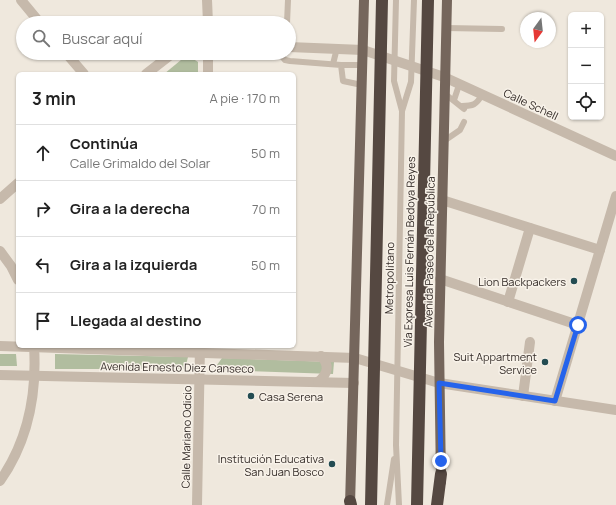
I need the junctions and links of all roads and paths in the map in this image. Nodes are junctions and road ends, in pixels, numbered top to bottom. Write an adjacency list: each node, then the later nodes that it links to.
1 (21, 0): 10 (street)
2 (207, 0): 11 (street)
3 (288, 0): 12 (lane)
4 (364, 0): 17 (main road)
5 (382, 0): 71 (highway)
6 (396, 0): 34 (lane, Metropolitano)
7 (414, 0): 34 (lane, Metropolitano)
8 (428, 0): 74 (highway, Vía Expresa Luis Fernán Bedoya Reyes)
9 (447, 0): 13 (main road, Avenida Paseo de la República)
10 (34, 16)
11 (208, 16)
12 (287, 16)
13 (446, 28): 14 (lane); 28 (main road, Avenida Paseo de la República)
14 (502, 29)
15 (296, 47): 16 (street, Calle Schell)
16 (337, 48): 17 (street, Calle Schell); 22 (lane)
17 (367, 51): 24 (main road); 28 (street, Calle Schell)
18 (72, 60): 25 (street)
19 (164, 60): 26 (street)
20 (208, 60): 27 (street)
21 (285, 60): 22 (lane)
22 (333, 64): 23 (lane)
23 (341, 65): 24 (lane); 29 (lane)
24 (363, 65): 29 (main road)
25 (82, 72)
26 (149, 72)
27 (208, 72)
28 (440, 76): 30 (street, Calle Schell); 31 (main road, Avenida Paseo de la República)
29 (362, 85): 56 (main road)
30 (459, 85): 32 (street, Calle Schell); 33 (lane)
31 (444, 93): 33 (lane); 36 (main road, Avenida Paseo de la República)
32 (482, 95): 33 (lane); 37 (street, Calle Schell)
33 (454, 100)
34 (402, 111): 66 (lane, Metropolitano)
35 (464, 122): 36 (lane)
36 (444, 142): 41 (main road, Avenida Paseo de la República)
37 (616, 156)
38 (16, 185): 40 (street)
39 (616, 196): 43 (street)
40 (0, 199)
41 (442, 200): 42 (street); 46 (main road, Avenida Paseo de la República)
42 (530, 228): 43 (street); 47 (street)
43 (600, 250): 48 (street)
44 (0, 251): 45 (street)
45 (16, 276)
46 (440, 279): 47 (street); 60 (main road, Avenida Paseo de la República)
47 (508, 302): 48 (street)
48 (578, 325): 64 (street)
49 (530, 342): 63 (street)
50 (0, 346): 51 (street, Avenida Ernesto Diez Canseco)
51 (16, 346)
52 (34, 348): 58 (street)
53 (117, 348): 54 (street, Avenida Ernesto Diez Canseco)
54 (200, 349): 55 (street, Avenida Ernesto Diez Canseco); 59 (street, Calle Mariano Odicio)
55 (322, 356): 56 (street, Avenida Ernesto Diez Canseco); 61 (street)
56 (359, 359): 60 (street, Avenida Ernesto Diez Canseco); 62 (main road)
57 (0, 375): 58 (street, Avenida Ernesto Diez Canseco)
58 (35, 376): 59 (street, Avenida Ernesto Diez Canseco); 68 (street)
59 (200, 379): 61 (street, Avenida Ernesto Diez Canseco); 70 (street, Calle Mariano Odicio)
60 (436, 381): 63 (street, Avenida Ernesto Diez Canseco); 67 (main road, Avenida Paseo de la República)
61 (318, 382): 62 (street, Avenida Ernesto Diez Canseco)
62 (354, 383): 69 (main road)
63 (522, 396): 64 (street, Avenida Ernesto Diez Canseco)
64 (555, 401): 65 (street, Avenida Ernesto Diez Canseco)
65 (616, 410)
66 (396, 445): 72 (lane, Metropolitano); 73 (lane, Metropolitano)
67 (441, 474): 75 (highway); 76 (main road, Avenida Paseo de la República)
68 (0, 481)
69 (350, 504)
70 (197, 505)
71 (371, 505)
72 (387, 505)
73 (399, 505)
74 (417, 505)
75 (437, 505)
76 (443, 505)

